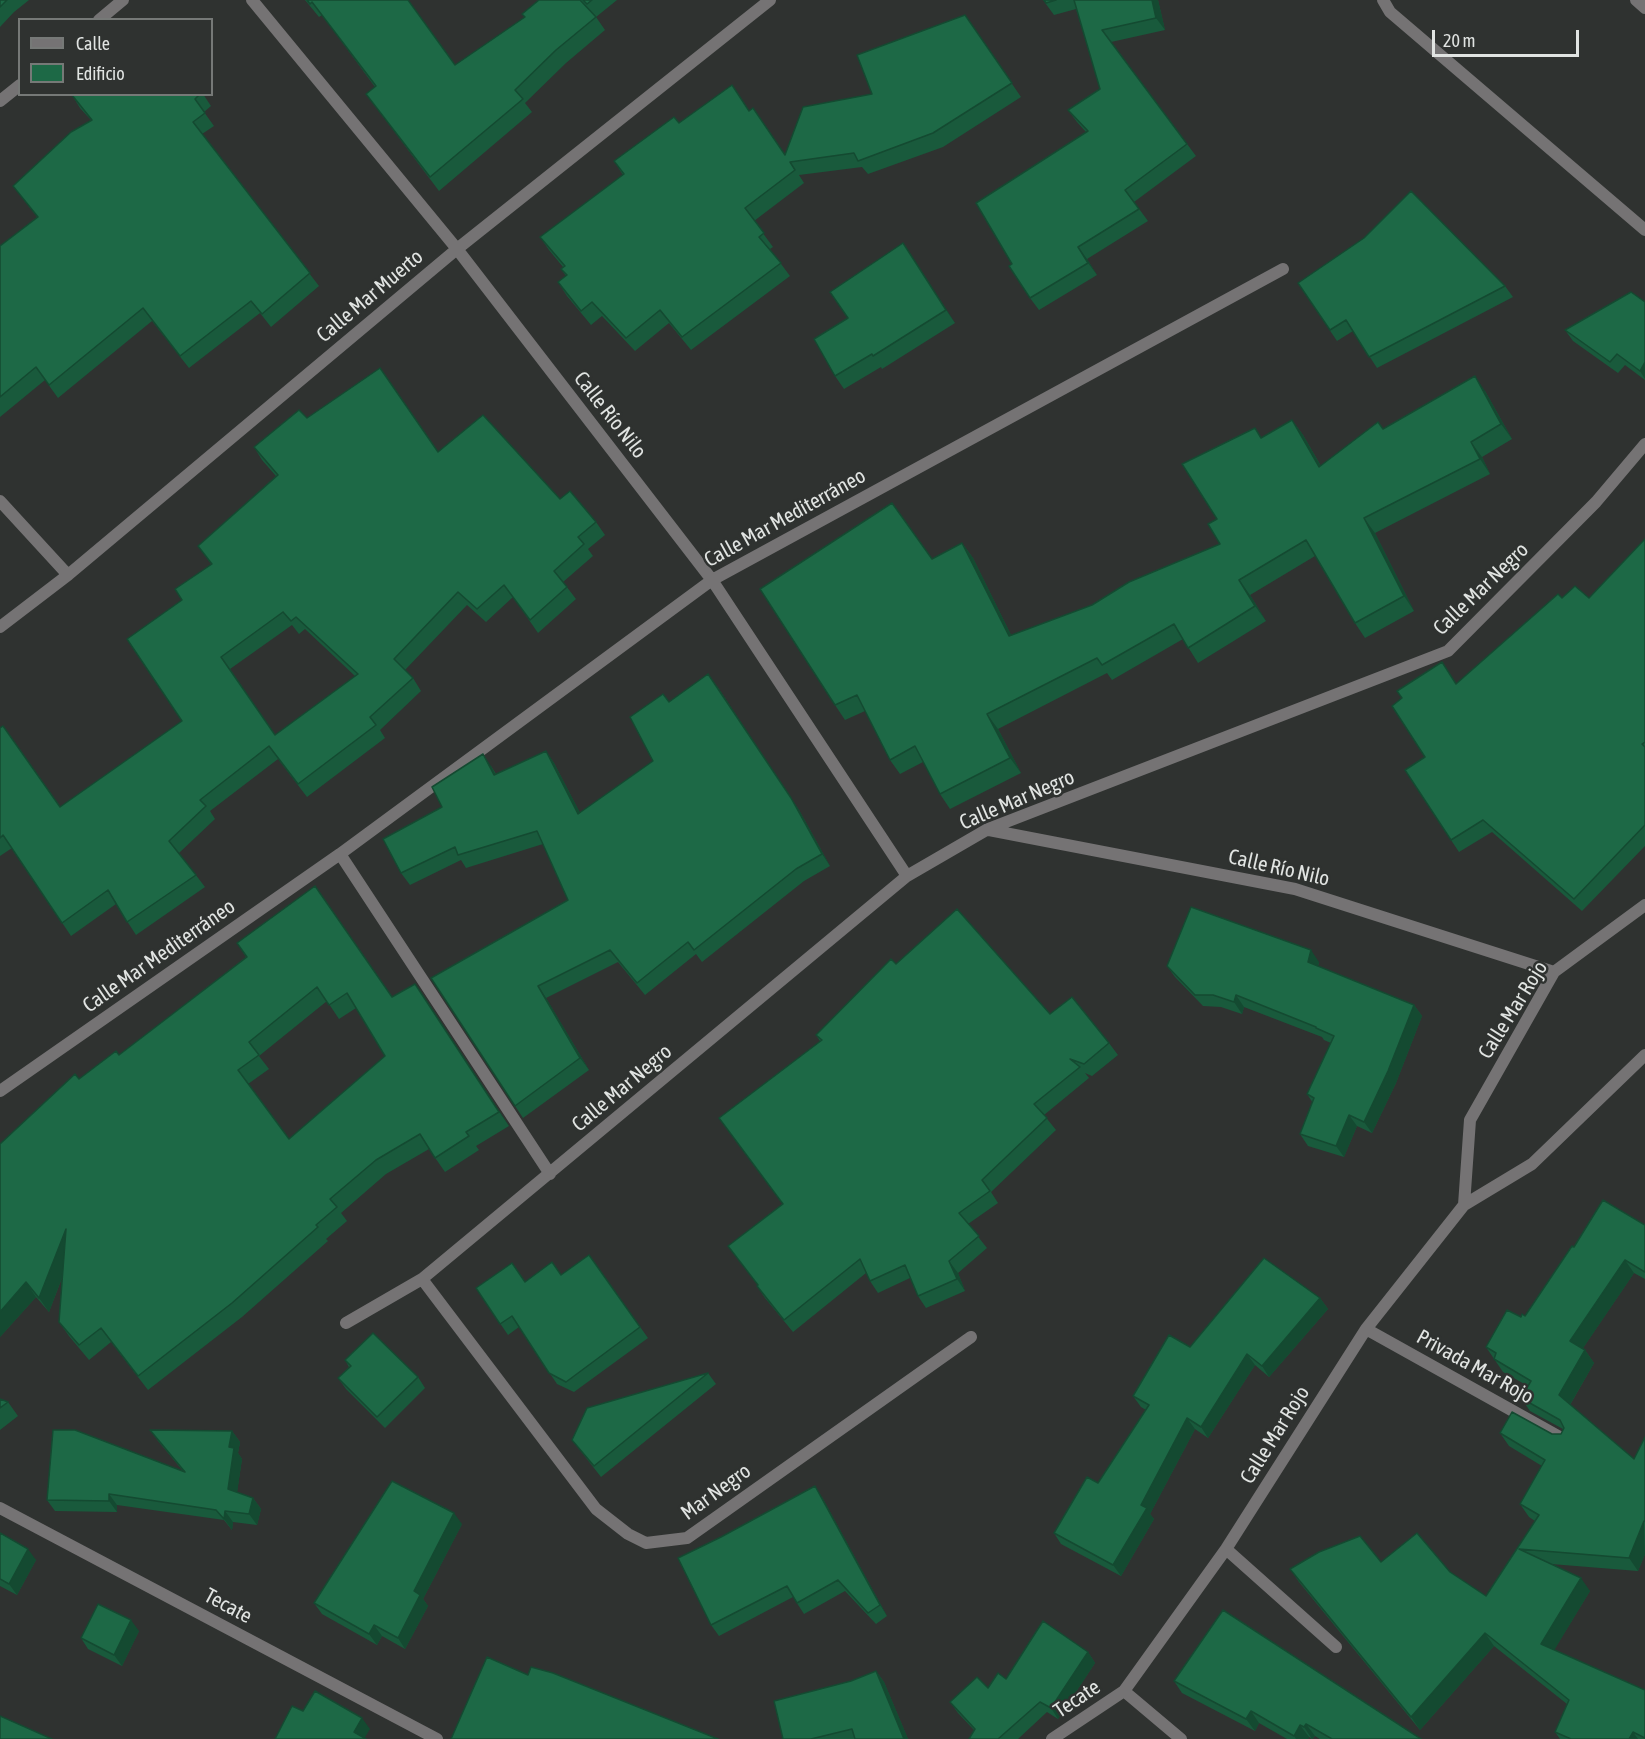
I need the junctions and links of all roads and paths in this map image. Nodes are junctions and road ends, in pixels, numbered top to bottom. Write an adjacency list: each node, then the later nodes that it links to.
1 (123, 0): 7 (street)
2 (252, 0): 11 (street, Calle Río Nilo)
3 (770, 0): 11 (street, Calle Mar Muerto)
4 (1383, 0): 10 (street)
5 (1635, 0): 6 (street)
6 (1645, 8)
7 (101, 18)
8 (18, 87): 9 (street)
9 (0, 101)
10 (1645, 230)
11 (457, 249): 15 (street, Calle Mar Muerto); 16 (street, Calle Río Nilo)
12 (1283, 269): 16 (street, Calle Mar Mediterráneo)
13 (1645, 444): 18 (street, Calle Mar Negro)
14 (0, 501): 15 (street)
15 (68, 575): 17 (street, Calle Mar Muerto)
16 (712, 580): 19 (street, Calle Mar Mediterráneo); 20 (street, Calle Río Nilo)
17 (0, 627)
18 (988, 830): 20 (street, Calle Mar Negro); 22 (street, Calle Río Nilo)
19 (340, 854): 24 (street, Calle Mar Mediterráneo); 25 (street)
20 (907, 876): 25 (street, Calle Mar Negro)
21 (1645, 905): 22 (street, Calle Mar Rojo)
22 (1554, 972): 26 (street, Calle Mar Rojo)
23 (1645, 1055): 26 (street, Calle Mar Rojo)
24 (0, 1091)
25 (550, 1174): 27 (street, Calle Mar Negro)
26 (1464, 1204): 29 (street, Calle Mar Rojo)
27 (422, 1279): 28 (street, Calle Mar Negro); 30 (street, Mar Negro)
28 (346, 1323)
29 (1366, 1329): 31 (street, Privada Mar Rojo); 33 (street, Calle Mar Rojo)
30 (971, 1337)
31 (1565, 1440)
32 (0, 1508): 36 (street, Tecate)
33 (1226, 1549): 34 (street); 35 (street, Calle Mar Rojo)
34 (1336, 1647)
35 (1124, 1690): 37 (street, Tecate); 38 (street)
36 (437, 1739)
37 (1052, 1739)
38 (1181, 1739)

